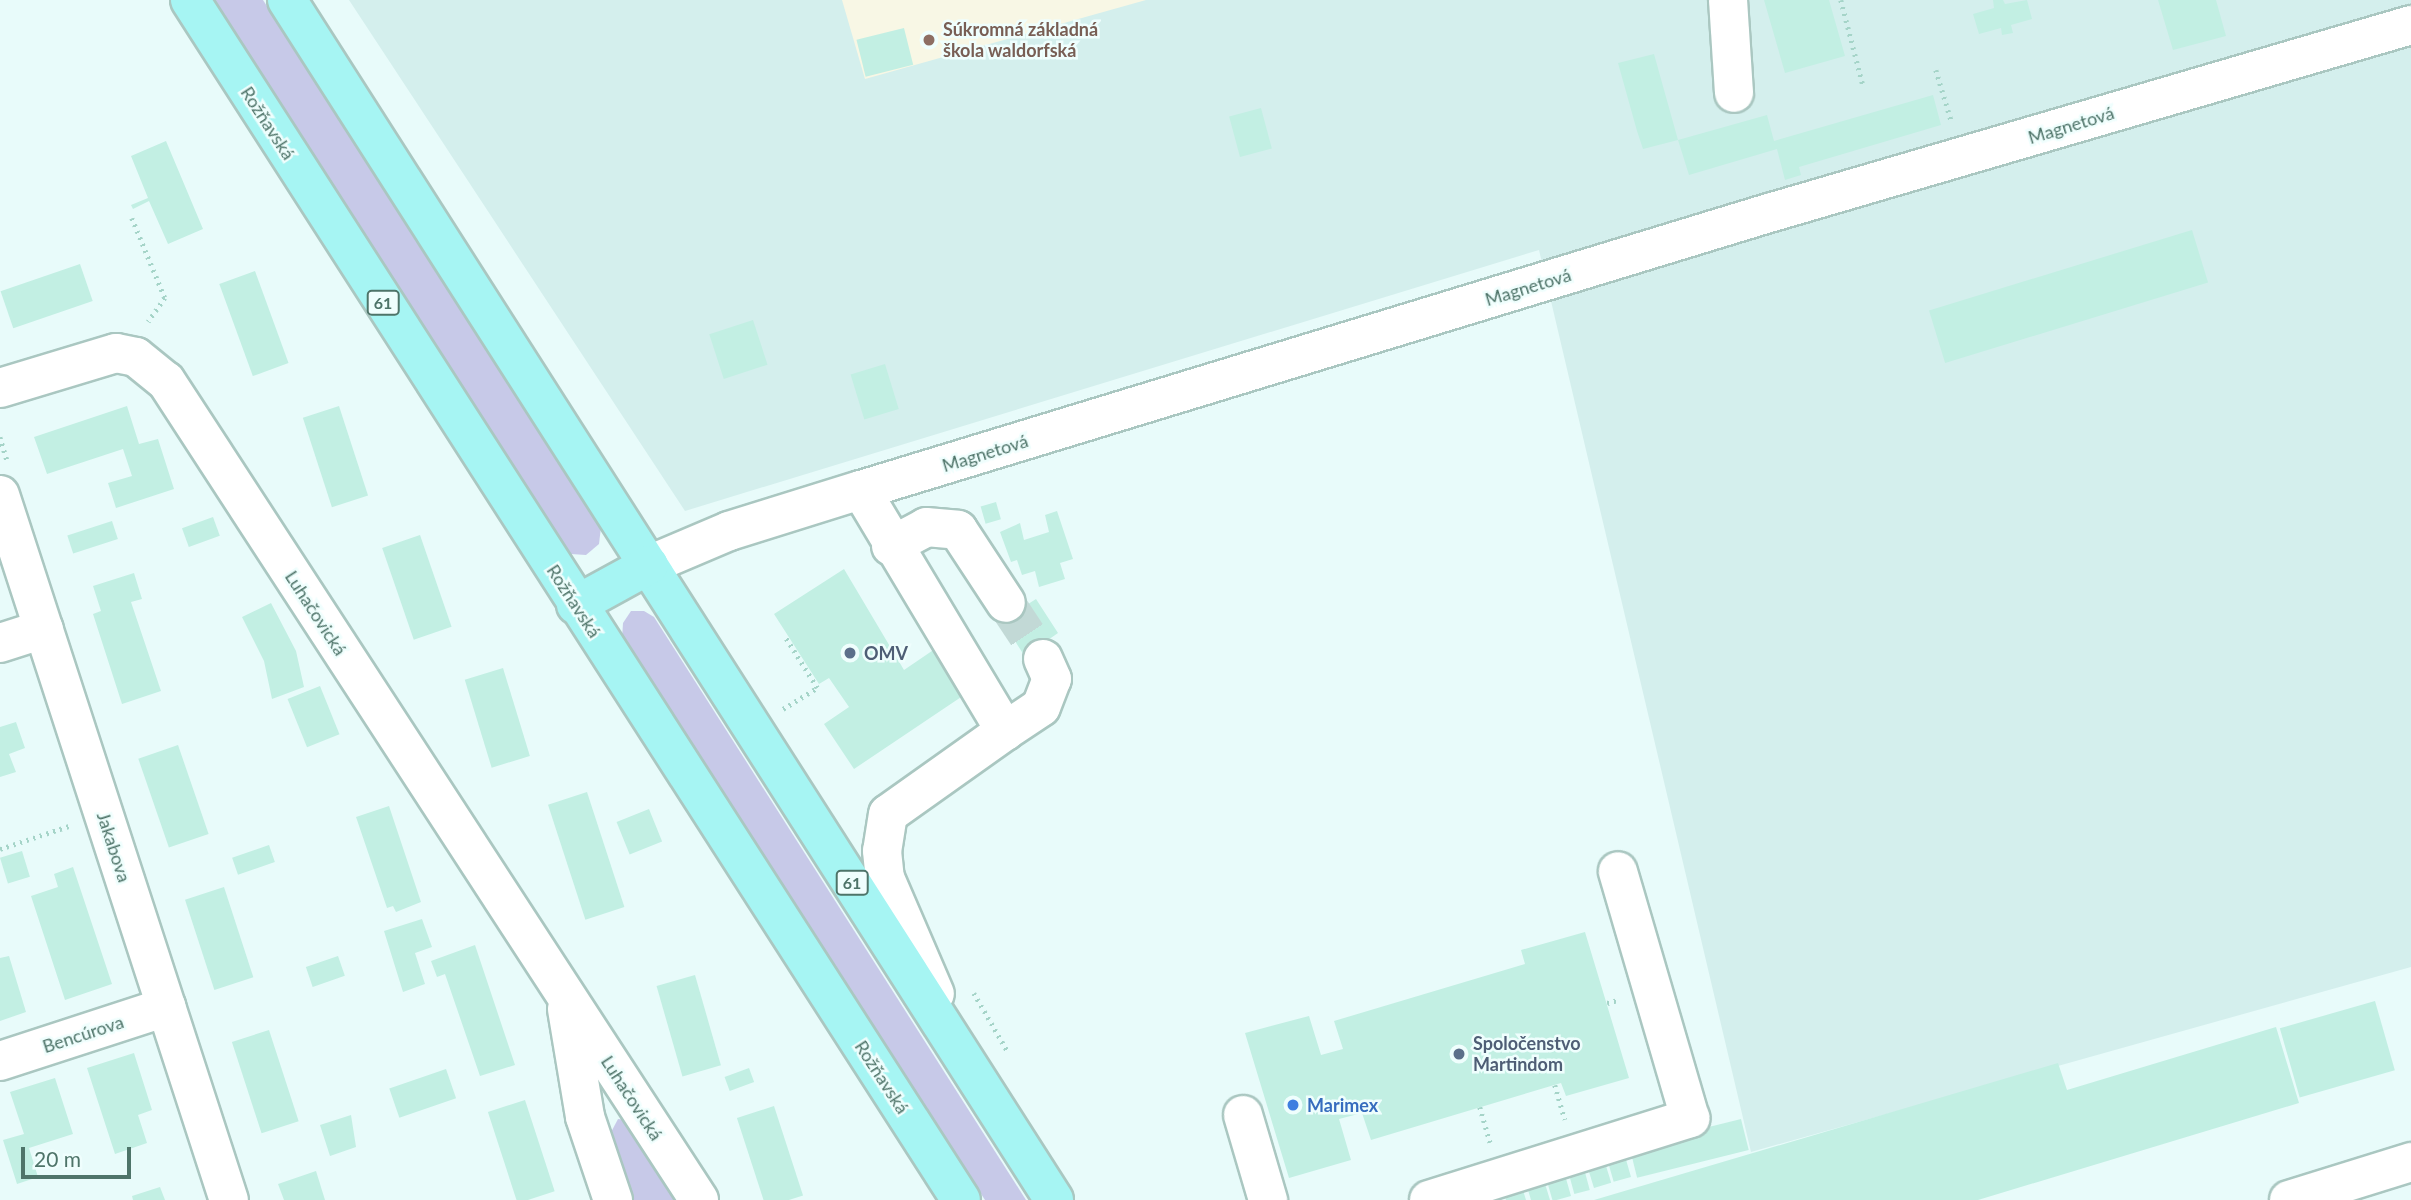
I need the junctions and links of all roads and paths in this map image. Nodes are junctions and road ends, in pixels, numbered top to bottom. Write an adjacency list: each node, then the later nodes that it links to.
1 (190, 0): 18 (main road, Rožňavská / 61)
2 (287, 0): 16 (main road, 61)
3 (1728, 0): 8 (street)
4 (1841, 0): 7 (path)
5 (2411, 25): 13 (street, Magnetová)
6 (1936, 70): 9 (path)
7 (1863, 85)
8 (1734, 93)
9 (1951, 121)
10 (132, 218): 11 (path)
11 (144, 328)
12 (0, 388): 28 (street, Luhačovická)
13 (861, 491): 15 (street); 16 (street, Magnetová)
14 (0, 495): 19 (street, Jakabova)
15 (891, 545): 17 (street); 24 (street)
16 (649, 565): 18 (main road); 31 (main road, 61)
17 (1006, 603)
18 (576, 605): 37 (main road, Rožňavská / 61)
19 (44, 629): 21 (street); 29 (street, Jakabova)
20 (785, 637): 23 (path)
21 (0, 643)
22 (1043, 659): 24 (street)
23 (777, 712)
24 (1005, 731): 31 (street)
25 (75, 824): 26 (path)
26 (0, 849)
27 (1618, 871): 40 (street)
28 (565, 995): 35 (street, Luhačovická); 36 (street, Luhačovická)
29 (166, 1007): 30 (street, Bencúrova); 34 (street, Jakabova)
30 (0, 1060)
31 (964, 1060): 38 (main road, 61)
32 (1243, 1115): 39 (street)
33 (2411, 1162): 41 (street)
34 (229, 1200)
35 (613, 1200)
36 (699, 1200)
37 (961, 1200)
38 (1054, 1200)
39 (1268, 1200)
40 (1429, 1200)
41 (2289, 1200)

